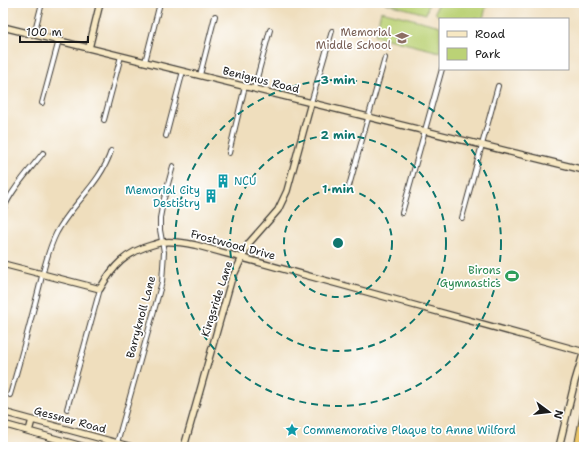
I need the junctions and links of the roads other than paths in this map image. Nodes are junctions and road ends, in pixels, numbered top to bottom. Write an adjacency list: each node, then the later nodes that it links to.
1 (42, 3): 8 (street)
2 (100, 3): 10 (street)
3 (160, 3): 13 (street)
4 (215, 16): 16 (street)
5 (3, 27): 8 (street, Benignus Road)
6 (270, 30): 19 (street)
7 (332, 31): 21 (street, Kingsride Lane)
8 (34, 34): 9 (street, Benignus Road)
9 (59, 40): 10 (street, Benignus Road); 20 (street)
10 (89, 48): 11 (street, Benignus Road)
11 (121, 56): 13 (street, Benignus Road); 23 (street)
12 (385, 58): 22 (street)
13 (145, 62): 15 (street, Benignus Road)
14 (442, 70): 24 (street)
15 (183, 71): 16 (street, Benignus Road); 25 (street)
16 (200, 75): 17 (street, Benignus Road)
17 (245, 86): 19 (street, Benignus Road); 29 (street)
18 (498, 86): 26 (street)
19 (254, 89): 21 (street, Benignus Road)
20 (42, 103)
21 (312, 103): 22 (street, Benignus Road); 37 (street, Kingsride Lane)
22 (368, 117): 24 (street, Benignus Road); 32 (street)
23 (104, 120)
24 (425, 132): 26 (street, Benignus Road); 34 (street)
25 (166, 136)
26 (481, 146): 31 (street, Benignus Road); 35 (street)
27 (111, 151): 39 (street)
28 (43, 153): 33 (street)
29 (229, 153)
30 (173, 166): 36 (street, Barryknoll Lane)
31 (584, 170)
32 (349, 186)
33 (3, 210)
34 (402, 213)
35 (462, 218)
36 (162, 242): 37 (street, Frostwood Drive); 40 (street, Frostwood Drive); 49 (street, Barryknoll Lane)
37 (242, 257): 41 (street, Frostwood Drive); 52 (street, Kingsride Lane)
38 (3, 264): 39 (street)
39 (43, 274): 40 (street); 42 (street)
40 (100, 289): 43 (street)
41 (584, 352): 53 (street)
42 (10, 395)
43 (67, 409)
44 (3, 412): 46 (street, Gessner Road)
45 (584, 416): 54 (highway)
46 (32, 420): 48 (street); 49 (street, Gessner Road)
47 (3, 424): 48 (street, Gessner Road)
48 (29, 432): 50 (street, Gessner Road)
49 (116, 445): 51 (street, Gessner Road)
50 (86, 447)
51 (132, 447)
52 (184, 447)
53 (559, 447)
54 (578, 447)

